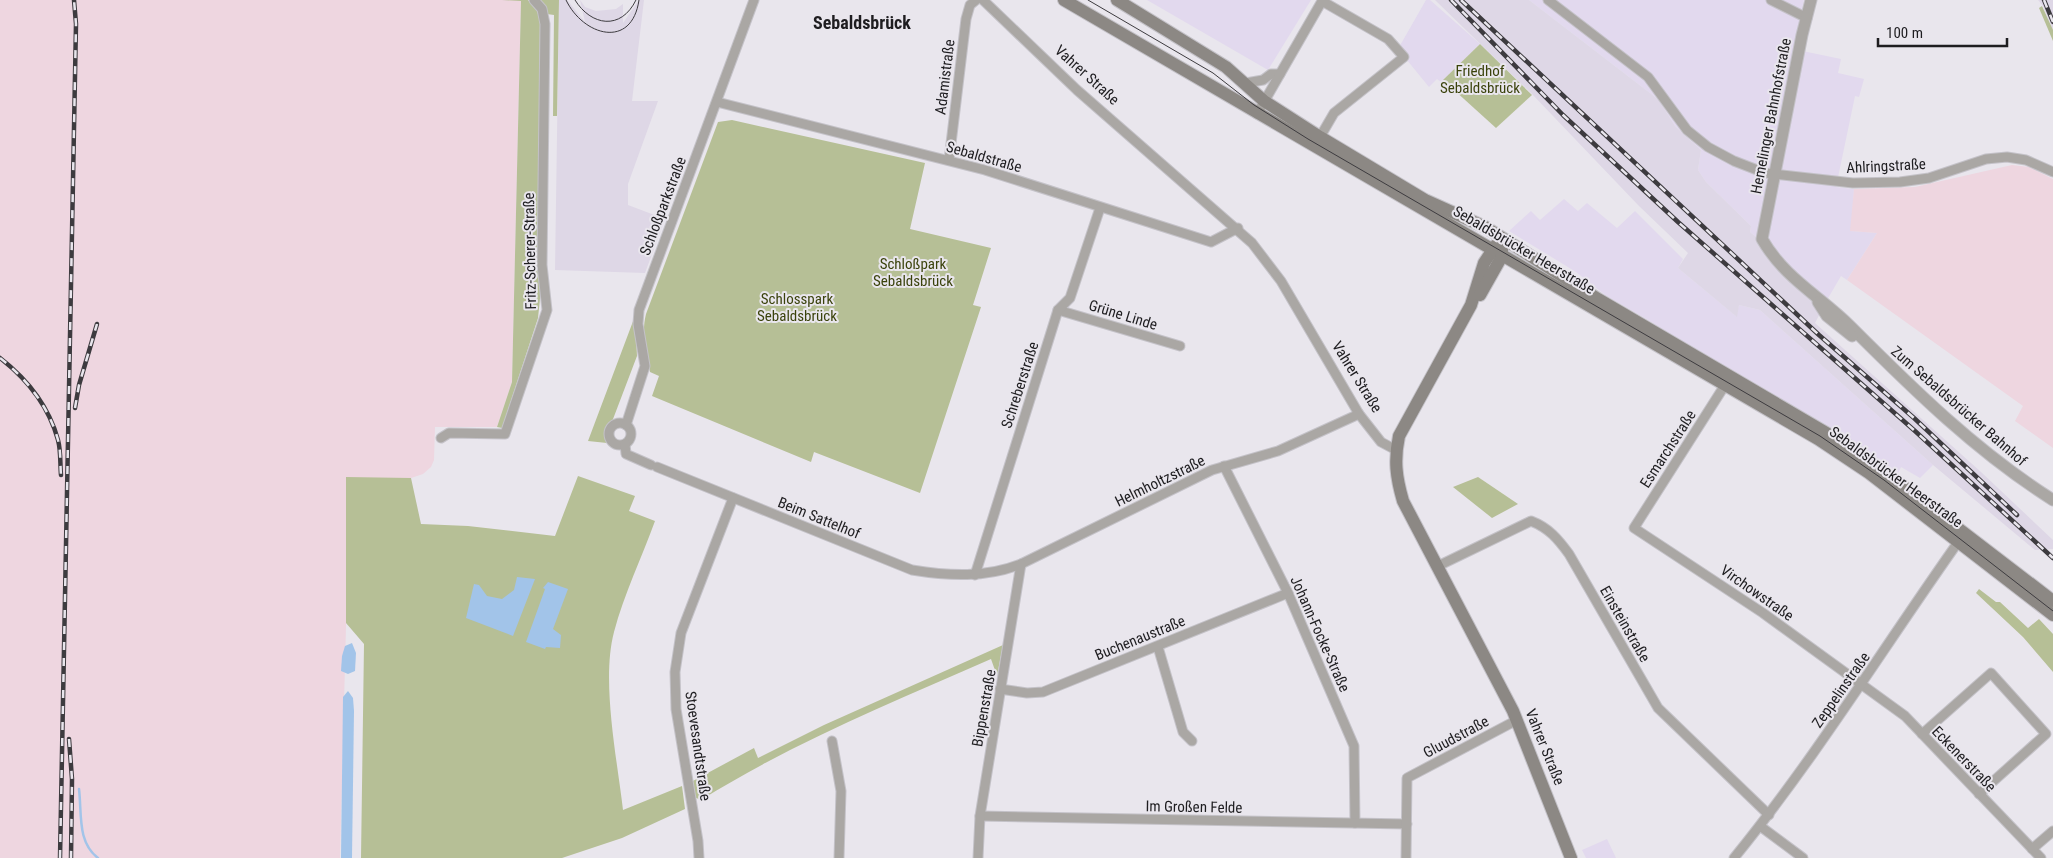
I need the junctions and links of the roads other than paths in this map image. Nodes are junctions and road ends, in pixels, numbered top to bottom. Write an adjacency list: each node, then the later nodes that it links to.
1 (534, 0): 35 (street, Fritz-Scherer-Straße)
2 (754, 0): 16 (street, Schloßparkstraße)
3 (976, 0): 19 (street, Adamistraße)
4 (983, 0): 23 (street, Vahrer Straße)
5 (1117, 0): 11 (main road, Sebaldsbrücker Heerstraße)
6 (1130, 0): 11 (main road)
7 (1548, 0): 21 (street, Ahlringstraße)
8 (1771, 0): 12 (street)
9 (1811, 0): 12 (street, Hemelinger Bahnhofstraße)
10 (1069, 2): 17 (main road, Sebaldsbrücker Heerstraße)
11 (1145, 16): 14 (main road, Sebaldsbrücker Heerstraße)
12 (1807, 18): 21 (street, Hemelinger Bahnhofstraße)
13 (1280, 74): 14 (street); 15 (street); 18 (street)
14 (1246, 83): 15 (main road, Sebaldsbrücker Heerstraße)
15 (1264, 101): 17 (street); 18 (main road, Sebaldsbrücker Heerstraße)
16 (717, 102): 19 (street, Sebaldstraße); 34 (street, Schloßparkstraße)
17 (1258, 114): 24 (main road, Sebaldsbrücker Heerstraße)
18 (1320, 137): 25 (main road, Sebaldsbrücker Heerstraße)
19 (949, 160): 22 (street, Sebaldstraße)
20 (2053, 172): 21 (street, Ahlringstraße)
21 (1775, 175): 26 (street, Hemelinger Bahnhofstraße)
22 (1100, 208): 23 (street, Sebaldstraße); 30 (street, Schreberstraße)
23 (1238, 228): 33 (street, Vahrer Straße)
24 (1456, 230): 27 (main road, Sebaldsbrücker Heerstraße); 28 (main road)
25 (1502, 239): 27 (main road); 42 (main road, Sebaldsbrücker Heerstraße)
26 (1762, 239): 40 (street, Zum Sebaldsbrücker Bahnhof)
27 (1497, 253): 28 (main road); 29 (main road); 32 (main road, Sebaldsbrücker Heerstraße)
28 (1484, 263): 29 (main road)
29 (1471, 306): 37 (main road)
30 (1058, 310): 31 (street, Grüne Linde); 45 (street, Schreberstraße)
31 (1180, 346)
32 (1725, 385): 41 (street, Esmarchstraße); 42 (main road, Sebaldsbrücker Heerstraße)
33 (1358, 414): 37 (street, Vahrer Straße); 38 (street, Helmholtzstraße)
34 (626, 425): 36 (street); 36 (street)
35 (441, 438)
36 (624, 444): 39 (street, Beim Sattelhof)
37 (1396, 450): 44 (main road, Vahrer Straße)
38 (1224, 466): 43 (street, Helmholtzstraße); 46 (street, Johann-Focke-Straße)
39 (733, 498): 45 (street, Beim Sattelhof); 64 (street, Stoevesandtstraße)
40 (2053, 500)
41 (1634, 528): 50 (street, Virchowstraße)
42 (1961, 538): 47 (main road); 48 (main road); 50 (street, Zeppelinstraße)
43 (1021, 564): 45 (street, Helmholtzstraße); 51 (street, Bippenstraße)
44 (1438, 566): 52 (main road, Vahrer Straße); 57 (street, Einsteinstraße)
45 (975, 575)
46 (1288, 593): 49 (street, Buchenaustraße); 59 (street, Johann-Focke-Straße)
47 (2053, 601)
48 (2053, 615)
49 (1158, 646): 51 (street, Buchenaustraße); 55 (street)
50 (1862, 685): 53 (street, Eckenerstraße); 57 (street, Zeppelinstraße)
51 (1000, 689): 58 (street, Bippenstraße)
52 (1517, 720): 60 (street, Gluudstraße); 68 (main road, Vahrer Straße)
53 (1922, 734): 56 (street, Eckenerstraße); 56 (street)
54 (832, 741): 65 (street)
55 (1192, 741)
56 (1979, 794): 63 (street, Eckenerstraße)
57 (1769, 815): 61 (street, Zeppelinstraße)
58 (980, 816): 59 (street, Im Großen Felde); 66 (street, Bippenstraße)
59 (1355, 823): 60 (street, Im Großen Felde)
60 (1407, 824): 67 (street)
61 (1760, 826): 69 (street, Zeppelinstraße); 70 (street)
62 (2053, 831): 63 (street)
63 (2032, 849): 71 (street, Eckenerstraße)
64 (699, 858)
65 (839, 858)
66 (978, 858)
67 (1406, 858)
68 (1571, 858)
69 (1734, 858)
70 (1803, 858)
71 (2041, 858)

